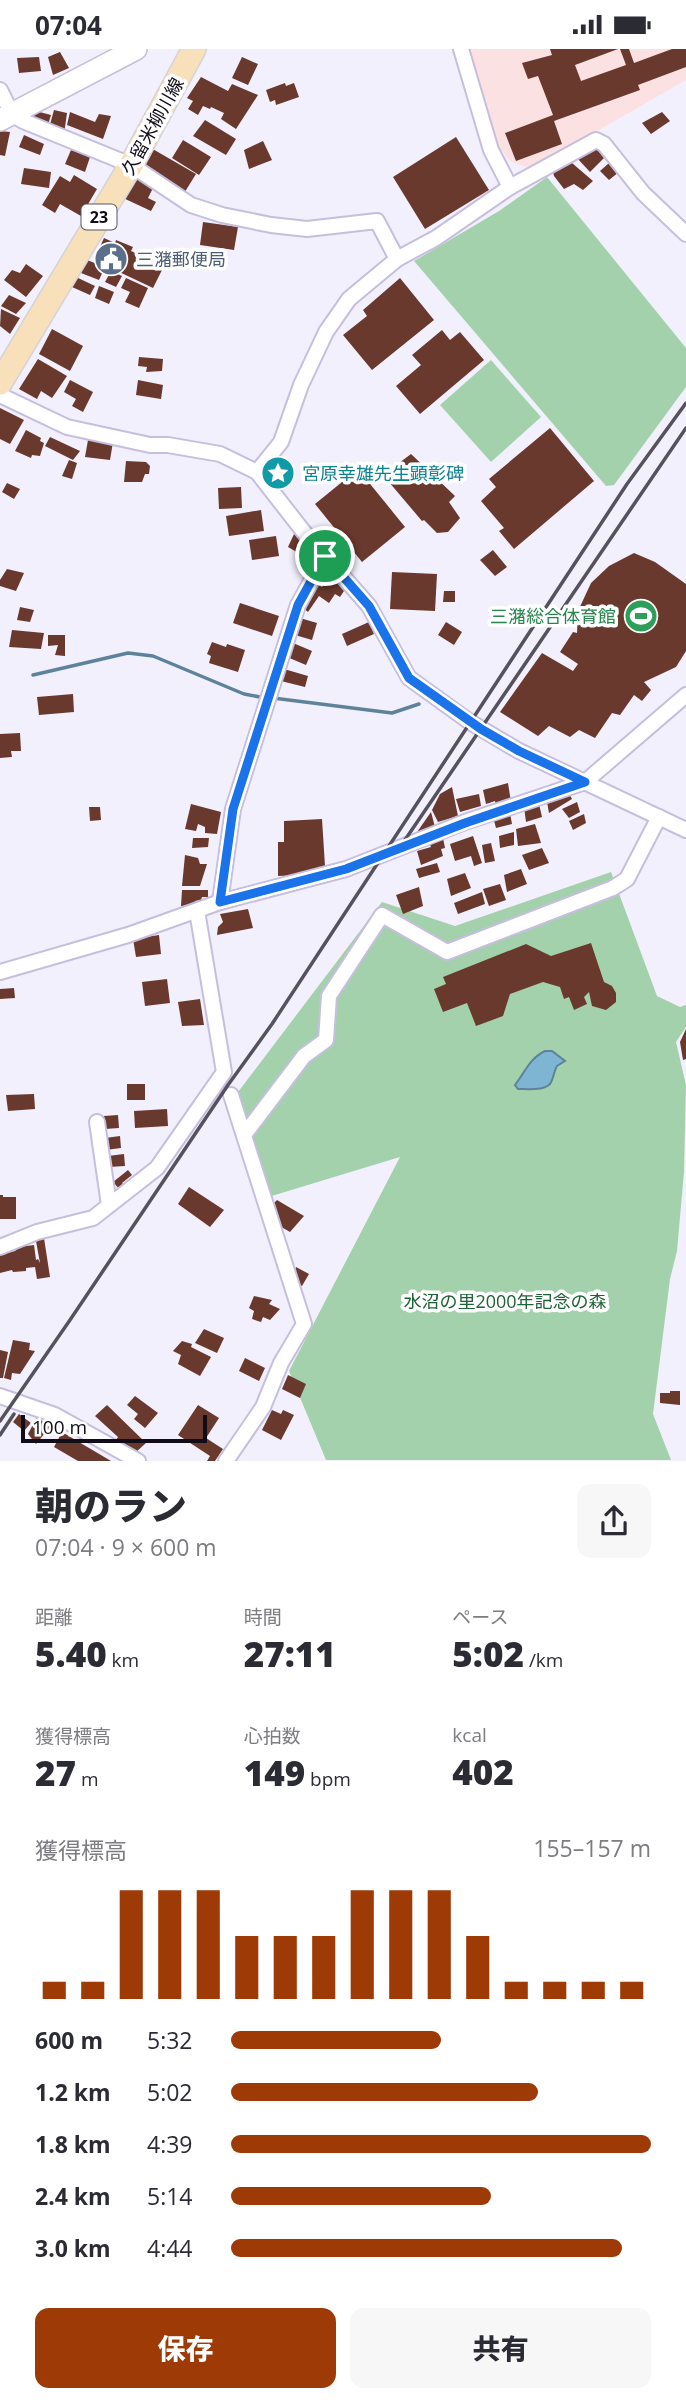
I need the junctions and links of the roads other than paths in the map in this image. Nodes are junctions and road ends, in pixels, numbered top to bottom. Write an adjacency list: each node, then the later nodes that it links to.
1 (136, 49): 5 (main road)
2 (194, 49): 6 (main road, 久留米柳川線 / 23)
3 (461, 49): 7 (street)
4 (0, 90): 5 (street)
5 (6, 117): 6 (street)
6 (131, 165): 9 (street); 10 (main road, 久留米柳川線 / 23)
7 (510, 187): 8 (street); 9 (street)
8 (686, 234)
9 (397, 259): 12 (street)
10 (0, 383)
11 (0, 395): 12 (street)
12 (257, 472): 13 (street)
13 (325, 556): 15 (street); 18 (street)
14 (686, 695): 15 (street)
15 (585, 782): 16 (street); 18 (street)
16 (659, 817): 17 (street); 23 (street)
17 (686, 829)
18 (220, 902): 19 (street)
19 (197, 911): 20 (street); 24 (street)
20 (0, 972)
21 (231, 1095): 23 (street)
22 (97, 1122): 24 (street)
23 (244, 1135): 28 (street)
24 (109, 1205): 25 (street)
25 (0, 1247)
26 (0, 1396): 27 (street)
27 (138, 1461)
28 (226, 1461)

